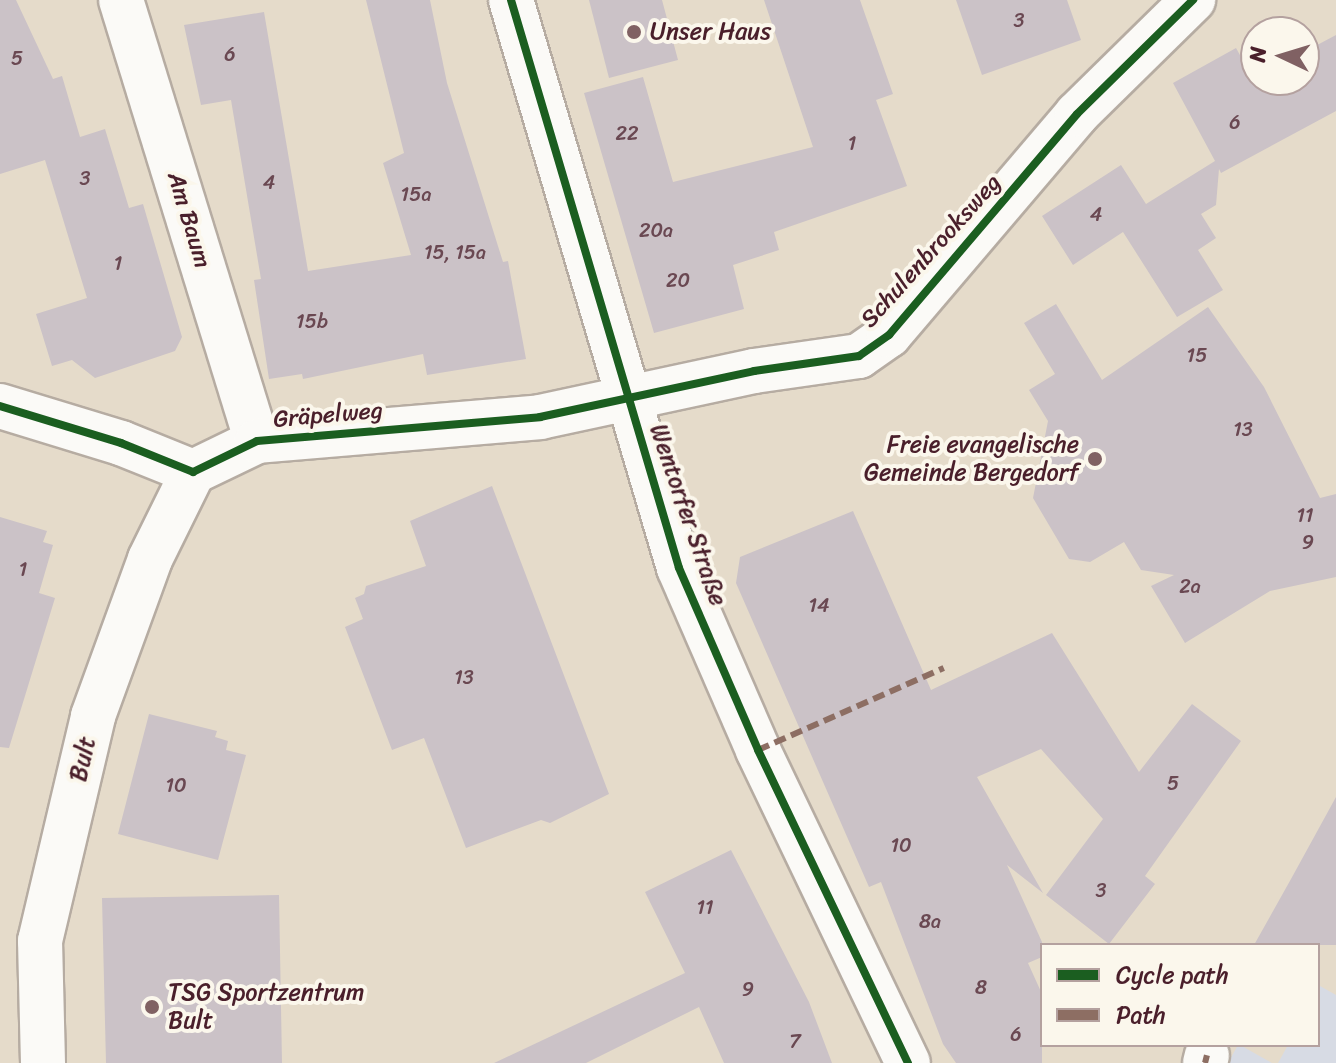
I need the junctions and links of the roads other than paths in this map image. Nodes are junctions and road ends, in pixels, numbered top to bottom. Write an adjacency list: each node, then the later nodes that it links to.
1 (121, 0): 6 (street, Am Baum)
2 (511, 0): 4 (street, Wentorfer Straße)
3 (1193, 0): 4 (street, Schulenbrooksweg)
4 (628, 397): 6 (street, Gräpelweg); 9 (street, Wentorfer Straße)
5 (0, 406): 7 (street)
6 (257, 441): 7 (street, Gräpelweg)
7 (193, 472): 8 (street, Bult)
8 (43, 1063)
9 (908, 1063)

